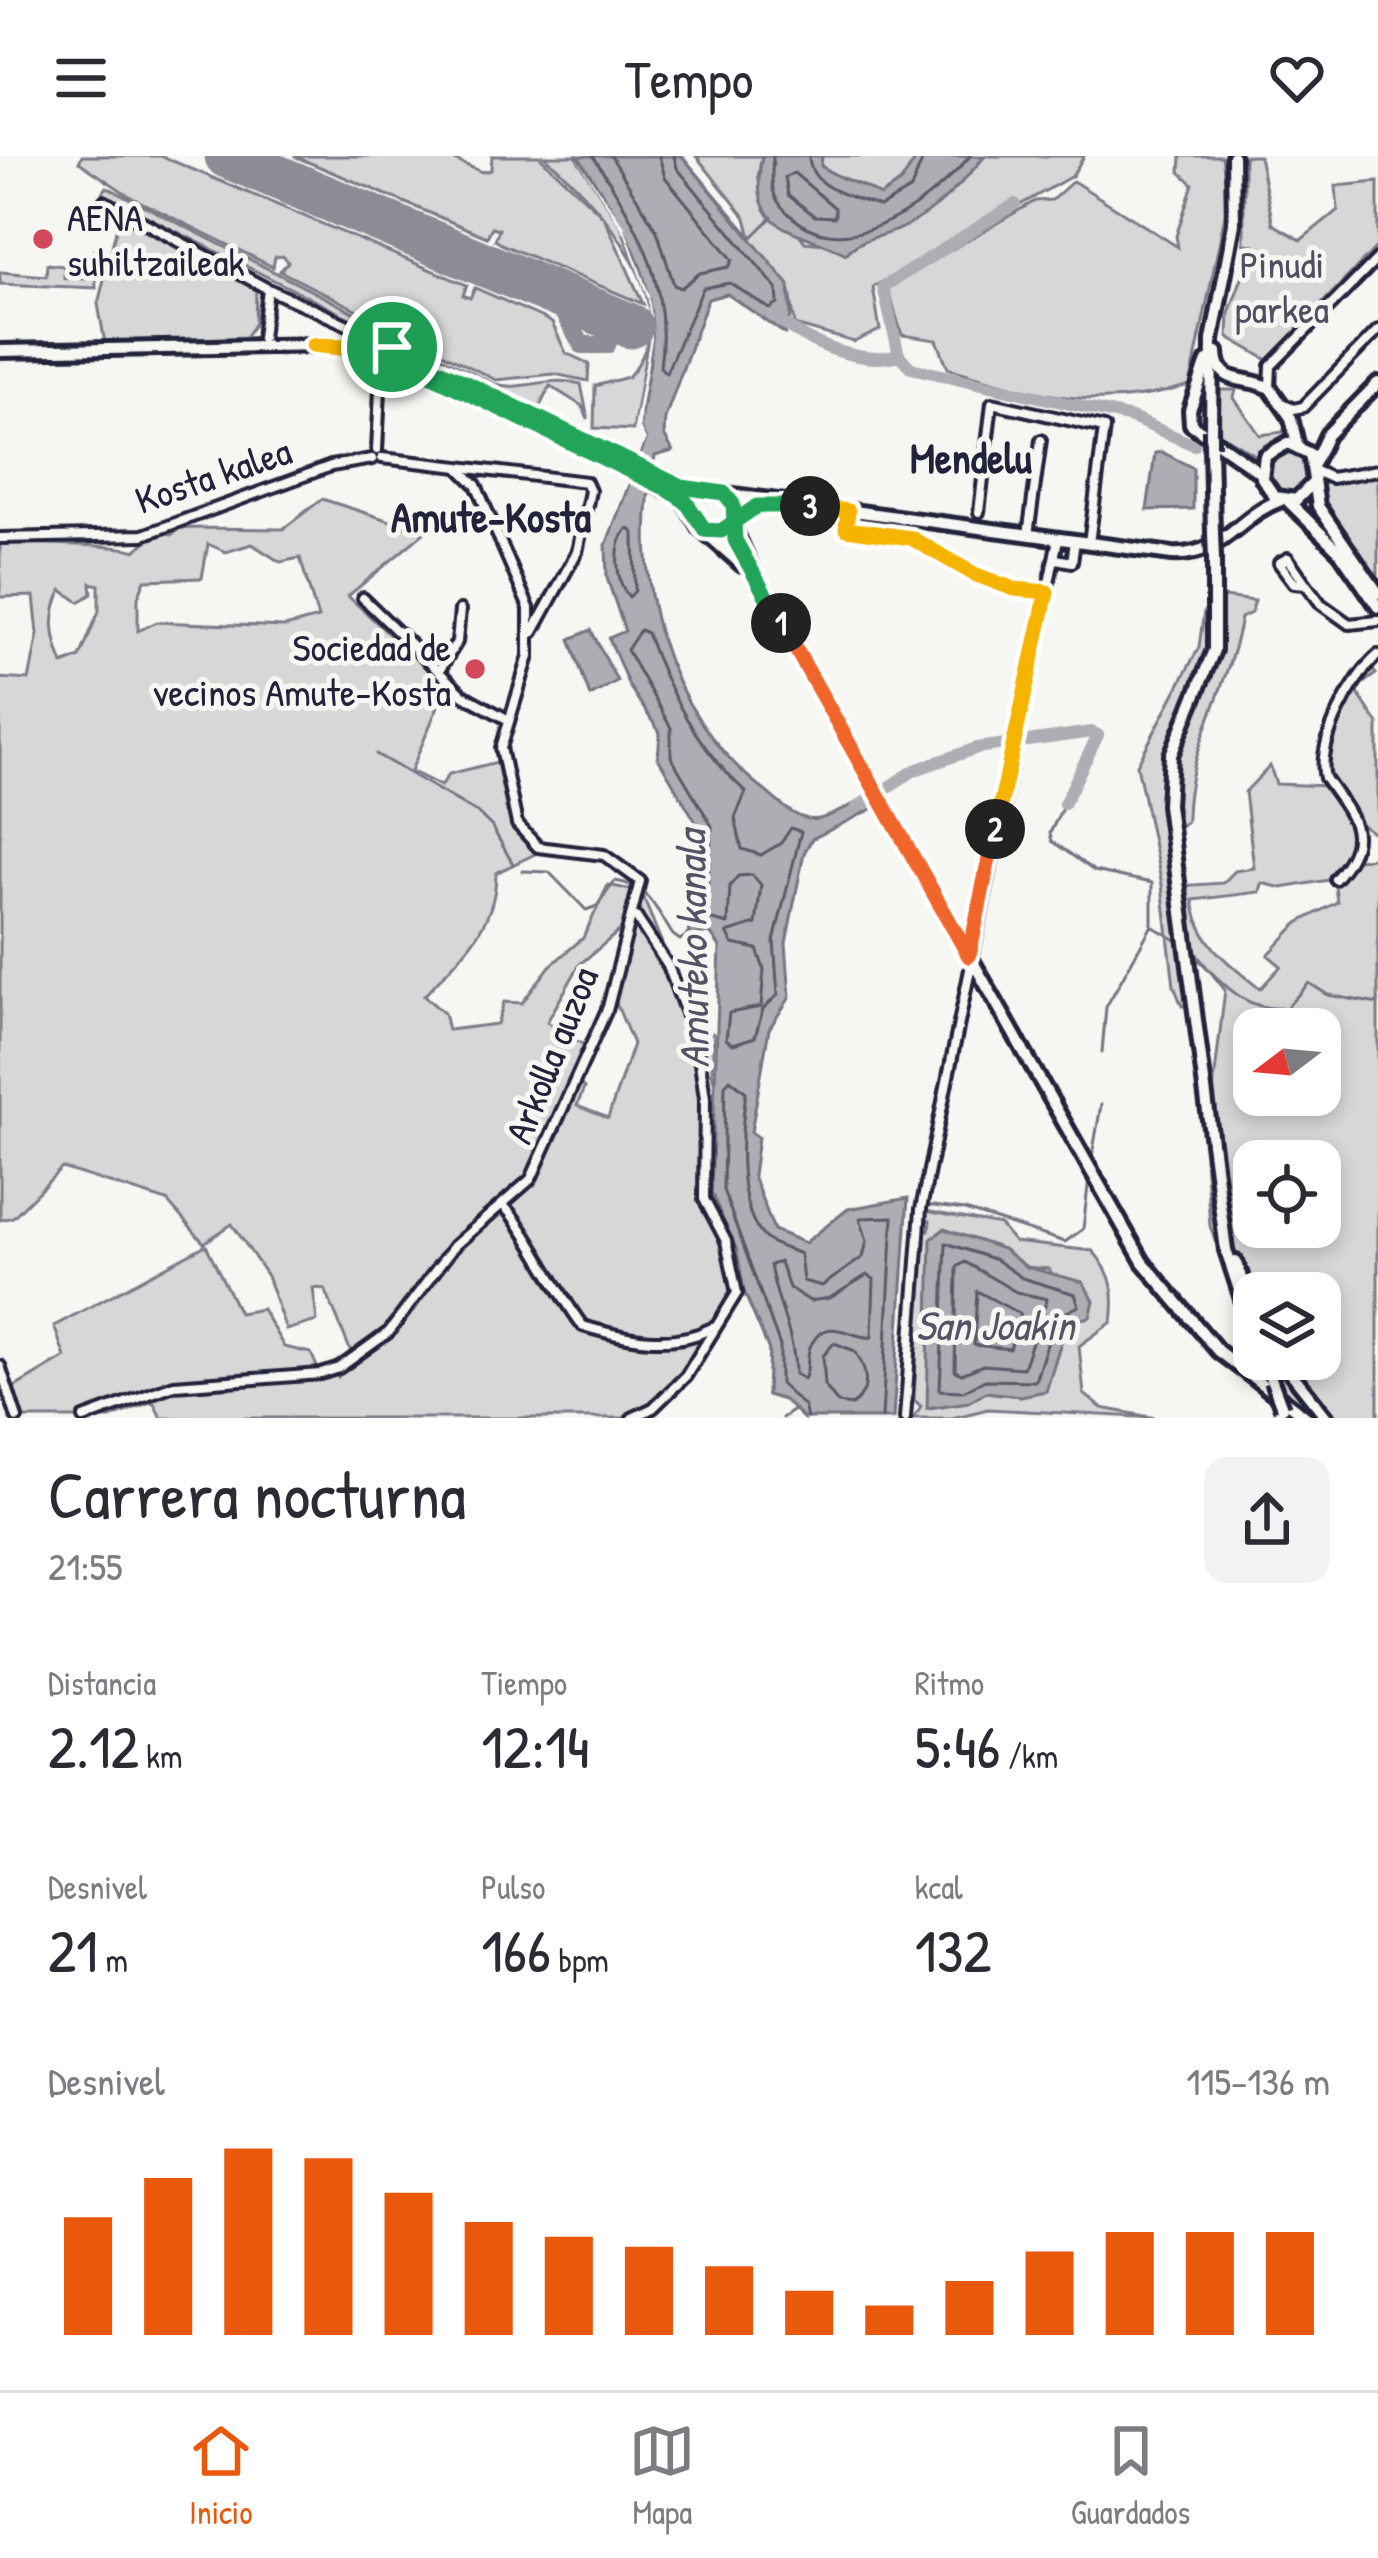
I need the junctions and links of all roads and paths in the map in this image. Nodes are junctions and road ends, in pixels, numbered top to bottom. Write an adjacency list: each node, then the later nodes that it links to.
1 (1233, 156): 5 (main road)
2 (104, 201): 4 (street)
3 (1378, 258): 18 (street)
4 (268, 290): 7 (street); 8 (street)
5 (1220, 295): 9 (main road); 18 (main road)
6 (1378, 330): 19 (street)
7 (362, 331)
8 (262, 338)
9 (1212, 340): 29 (main road); 66 (main road, bridge)
10 (313, 345): 11 (main road); 12 (main road); 14 (main road)
11 (3, 347)
12 (352, 349): 13 (main road); 16 (street)
13 (390, 357): 14 (street); 15 (main road); 16 (street)
14 (421, 360): 24 (main road)
15 (407, 364): 16 (street); 24 (main road)
16 (382, 375): 23 (street)
17 (1378, 383): 20 (main road)
18 (1270, 388): 19 (main road)
19 (1282, 403): 22 (main road)
20 (1328, 435): 22 (main road); 28 (main road)
21 (1040, 440): 43 (street)
22 (1298, 445): 28 (main road); 29 (main road)
23 (377, 456): 25 (street, Kosta kalea); 44 (street, Kosta kalea)
24 (626, 464): 30 (main road)
25 (470, 470): 27 (street, Kosta kalea); 31 (street)
26 (1378, 470): 28 (street)
27 (490, 472): 31 (street); 57 (street, Kosta kalea)
28 (1314, 472): 35 (main road); 52 (main road)
29 (1262, 474): 32 (main road)
30 (666, 483): 33 (main road); 39 (main road)
31 (476, 485): 55 (street)
32 (1266, 488): 35 (main road); 40 (main road)
33 (708, 490): 34 (main road); 39 (main road)
34 (728, 496): 36 (main road); 41 (main road)
35 (1284, 500): 40 (main road); 54 (main road)
36 (809, 506): 37 (main road); 41 (main road)
37 (848, 511): 43 (main road); 51 (street)
38 (979, 512): 47 (street)
39 (692, 513): 42 (main road)
40 (1256, 514): 47 (main road)
41 (732, 520): 42 (main road); 49 (main road)
42 (705, 530): 49 (main road)
43 (1028, 535): 45 (main road)
44 (0, 538)
45 (1058, 539): 46 (main road); 48 (street)
46 (1076, 541): 47 (main road); 48 (street)
47 (1089, 543)
48 (1055, 559): 51 (street)
49 (759, 584): 65 (main road)
50 (1306, 584): 58 (street)
51 (1047, 592): 65 (street)
52 (1378, 593)
53 (363, 598): 61 (street)
54 (1378, 607)
55 (530, 608): 57 (street); 59 (street)
56 (460, 610): 61 (street)
57 (544, 613): 59 (street)
58 (1378, 621)
59 (532, 634): 62 (street)
60 (1378, 655): 63 (street)
61 (439, 671): 62 (street)
62 (506, 719): 64 (street, Arkolla auzoa)
63 (1335, 879)
64 (635, 916): 67 (street, Arkolla auzoa); 70 (street, Arkolla auzoa)
65 (969, 956): 78 (street); 79 (main road)
66 (1219, 1181): 68 (main road); 69 (main road)
67 (502, 1205): 70 (street); 76 (street, Arkolla auzoa)
68 (1233, 1272)
69 (1241, 1272)
70 (713, 1328): 77 (street)
71 (0, 1366): 75 (street)
72 (1272, 1380): 74 (main road, bridge)
73 (1297, 1380): 80 (main road)
74 (1285, 1413)
75 (17, 1418)
76 (84, 1418)
77 (632, 1418)
78 (905, 1418)
79 (1307, 1418)
80 (1327, 1418)

